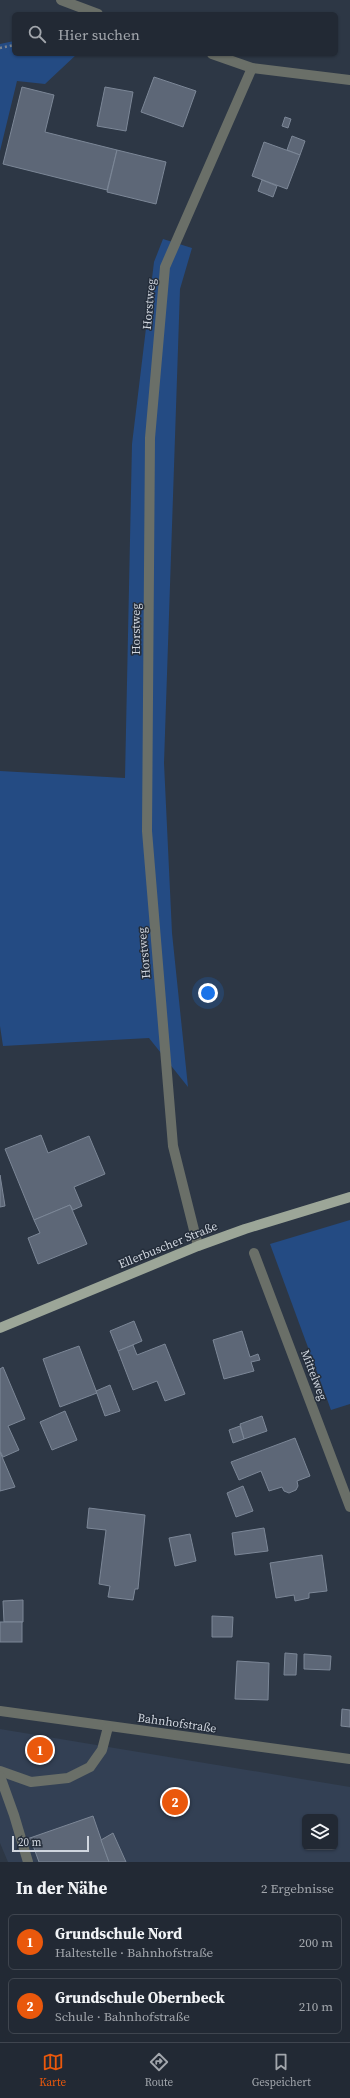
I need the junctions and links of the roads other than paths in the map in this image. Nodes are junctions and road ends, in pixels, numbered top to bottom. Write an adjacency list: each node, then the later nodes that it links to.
1 (61, 0): 2 (street)
2 (93, 12)
3 (218, 56): 4 (street)
4 (252, 68): 5 (street); 7 (street, Horstweg)
5 (350, 80)
6 (350, 1197): 7 (main road, Ellerbuscher Straße)
7 (198, 1246): 9 (main road, Ellerbuscher Straße)
8 (254, 1253): 10 (street, Mittelweg)
9 (0, 1328)
10 (350, 1507)
11 (0, 1711): 12 (street, Bahnhofstraße)
12 (108, 1727): 13 (street, Bahnhofstraße); 14 (street)
13 (350, 1760)
14 (0, 1771)
15 (0, 1776): 16 (street)
16 (28, 1862)

